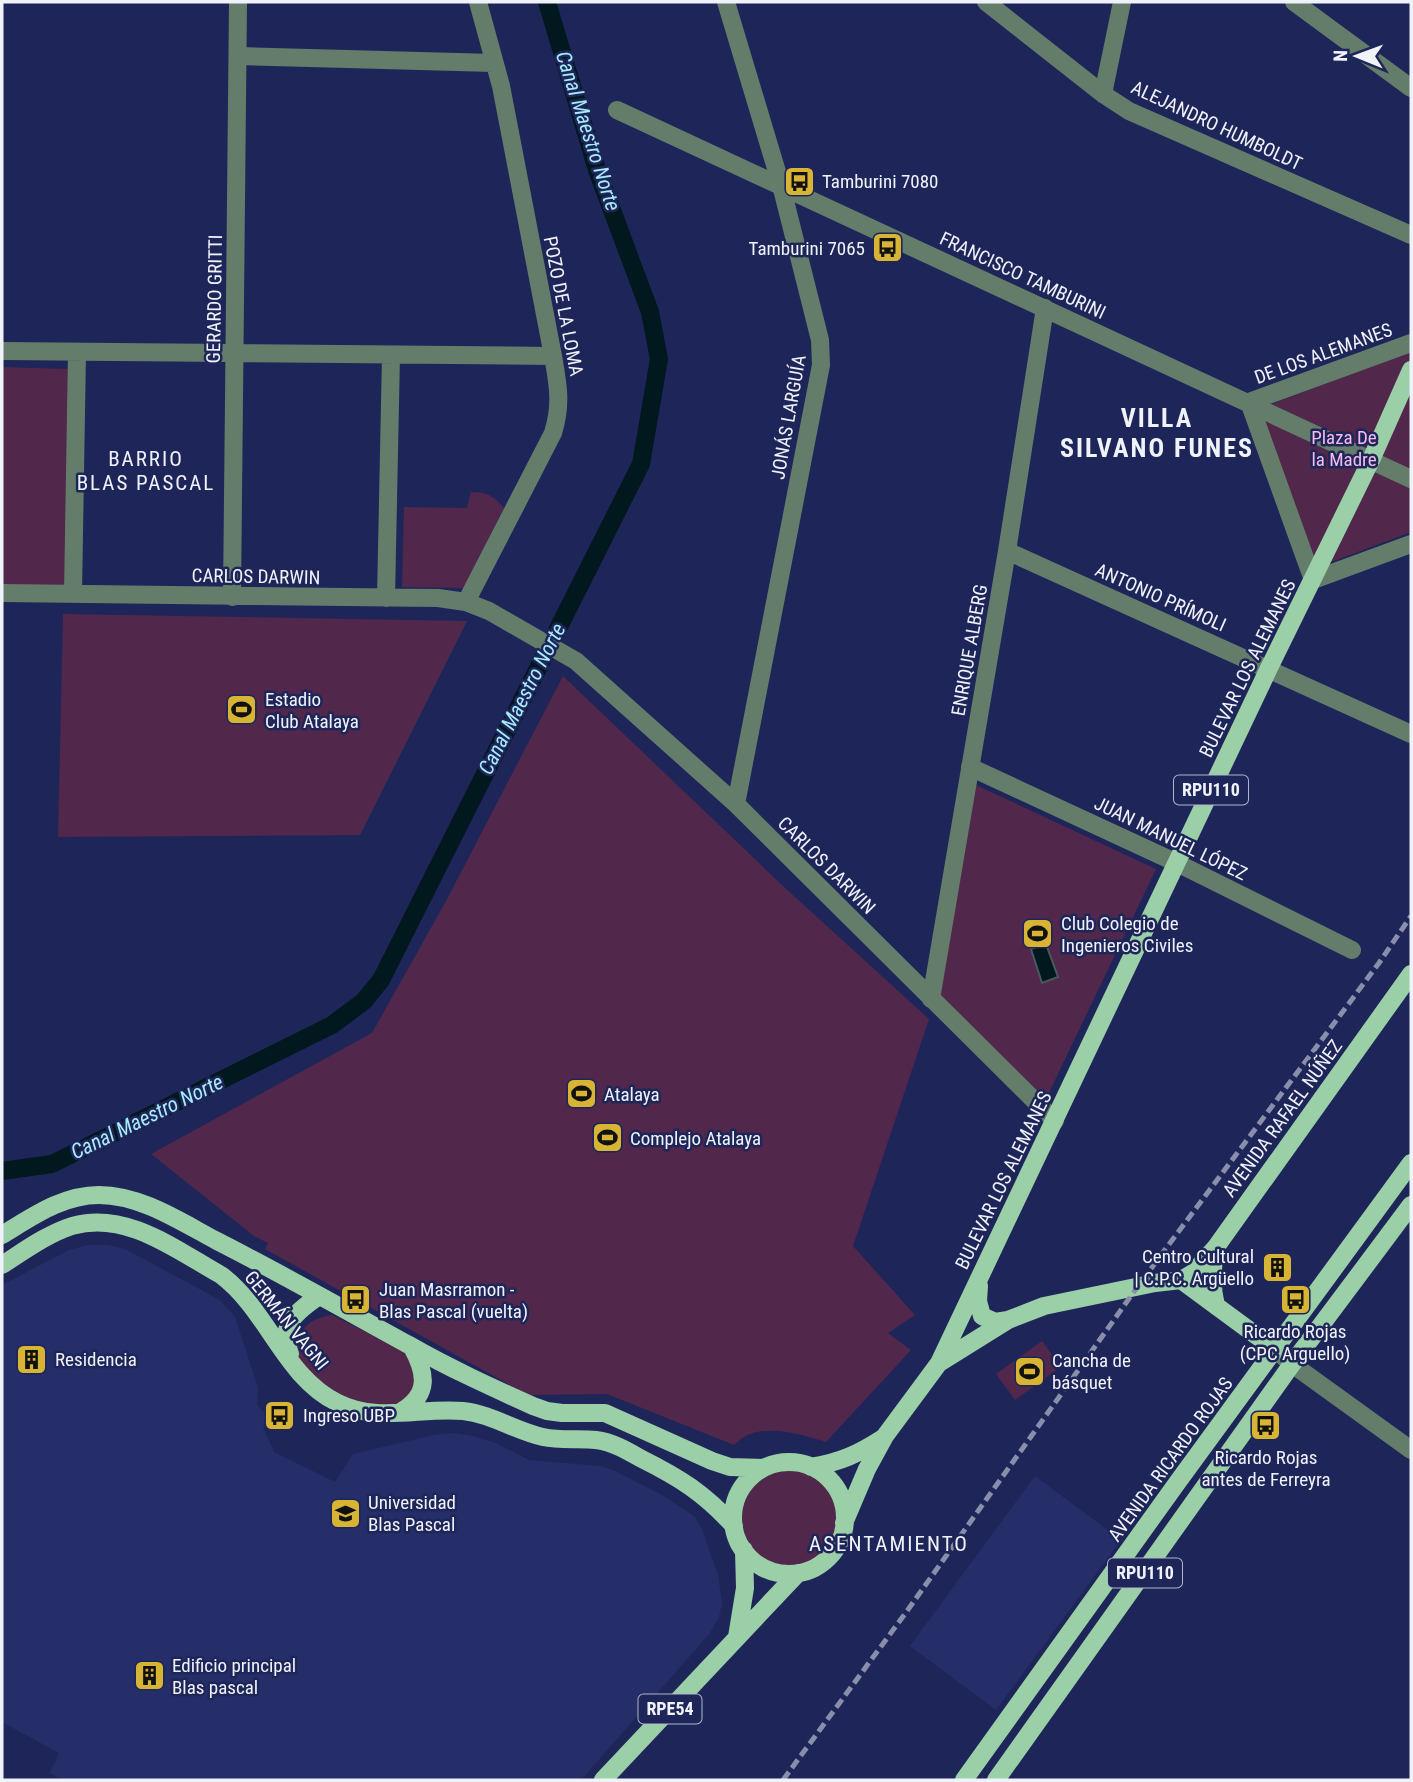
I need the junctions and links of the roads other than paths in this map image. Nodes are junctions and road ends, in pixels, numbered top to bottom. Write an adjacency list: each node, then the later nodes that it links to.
1 (238, 2): 7 (street, GERARDO GRITTI)
2 (478, 2): 8 (street, POZO DE LA LOMA)
3 (726, 2): 12 (street, JONÁS LARGUÍA)
4 (986, 2): 10 (street, ALEJANDRO HUMBOLDT)
5 (1122, 2): 10 (street)
6 (1294, 2): 9 (street)
7 (238, 56): 8 (street); 18 (street, GERARDO GRITTI)
8 (494, 63): 20 (street, POZO DE LA LOMA)
9 (1411, 88)
10 (1103, 94): 13 (street, ALEJANDRO HUMBOLDT)
11 (617, 110): 12 (street, FRANCISCO TAMBURINI)
12 (781, 185): 14 (street, FRANCISCO TAMBURINI); 36 (street, JONÁS LARGUÍA)
13 (1411, 235)
14 (1045, 308): 22 (street, FRANCISCO TAMBURINI); 26 (street, ENRIQUE ALBERG)
15 (1411, 343): 22 (street, DE LOS ALEMANES)
16 (2, 351): 17 (street)
17 (77, 352): 18 (street); 29 (street)
18 (234, 353): 19 (street); 30 (street, GERARDO GRITTI)
19 (391, 355): 20 (street); 31 (street)
20 (553, 356): 32 (street, POZO DE LA LOMA)
21 (1411, 370): 23 (main road, BULEVAR LOS ALEMANES / RPU110)
22 (1249, 402): 23 (street, FRANCISCO TAMBURINI); 27 (street, DE LOS ALEMANES)
23 (1371, 460): 24 (street, FRANCISCO TAMBURINI); 27 (main road, BULEVAR LOS ALEMANES / RPU110)
24 (1411, 479)
25 (1411, 544): 27 (street)
26 (1007, 551): 33 (street, ANTONIO PRÍMOLI); 35 (street, ENRIQUE ALBERG)
27 (1313, 580): 33 (main road, BULEVAR LOS ALEMANES / RPU110)
28 (2, 593): 29 (street, CARLOS DARWIN)
29 (73, 594): 30 (street, CARLOS DARWIN)
30 (232, 597): 31 (street, CARLOS DARWIN)
31 (386, 598): 32 (street, CARLOS DARWIN)
32 (466, 602): 36 (street, CARLOS DARWIN)
33 (1269, 668): 34 (street, ANTONIO PRÍMOLI); 37 (main road, BULEVAR LOS ALEMANES / RPU110)
34 (1411, 734)
35 (970, 766): 37 (street, JUAN MANUEL LÓPEZ); 40 (street, ENRIQUE ALBERG)
36 (736, 804): 40 (street, CARLOS DARWIN)
37 (1177, 863): 38 (street, JUAN MANUEL LÓPEZ); 41 (main road, BULEVAR LOS ALEMANES / RPU110)
38 (1352, 950)
39 (1411, 974): 45 (main road, AVENIDA RAFAEL NÚÑEZ)
40 (931, 999): 41 (street, CARLOS DARWIN)
41 (1055, 1121): 47 (main road, BULEVAR LOS ALEMANES / RPU110)
42 (1411, 1163): 53 (main road, AVENIDA RICARDO ROJAS / RPU110)
43 (1411, 1205): 56 (main road, RPU110)
44 (2, 1235): 49 (main road, GERMÁN VAGNI)
45 (1216, 1247): 48 (main road, AVENIDA RAFAEL NÚÑEZ); 50 (main road)
46 (2, 1265): 55 (main road, GERMÁN VAGNI)
47 (980, 1278): 51 (main road); 54 (main road, BULEVAR LOS ALEMANES / RPU110)
48 (1181, 1280): 50 (main road); 51 (main road)
49 (319, 1296): 52 (main road, GERMÁN VAGNI); 55 (main road)
50 (1216, 1306): 53 (main road)
51 (1008, 1320): 54 (main road)
52 (412, 1348): 57 (main road); 61 (main road, GERMÁN VAGNI)
53 (1276, 1350): 56 (street); 67 (main road, AVENIDA RICARDO ROJAS / RPU110)
54 (939, 1363): 58 (main road)
55 (294, 1364): 57 (main road, GERMÁN VAGNI)
56 (1292, 1364): 59 (street); 68 (main road, RPU110)
57 (402, 1411): 63 (main road, GERMÁN VAGNI)
58 (886, 1436): 60 (main road); 62 (main road)
59 (1411, 1450)
60 (811, 1466): 61 (main road); 62 (main road)
61 (764, 1468): 63 (main road)
62 (844, 1524): 65 (main road)
63 (734, 1526): 64 (main road)
64 (744, 1550): 65 (main road); 66 (main road)
65 (798, 1573): 66 (main road)
66 (737, 1637): 69 (main road, RPE54)
67 (1036, 1680): 68 (main road); 70 (main road, AVENIDA RICARDO ROJAS / RPU110)
68 (1001, 1778)
69 (603, 1780)
70 (964, 1780)

